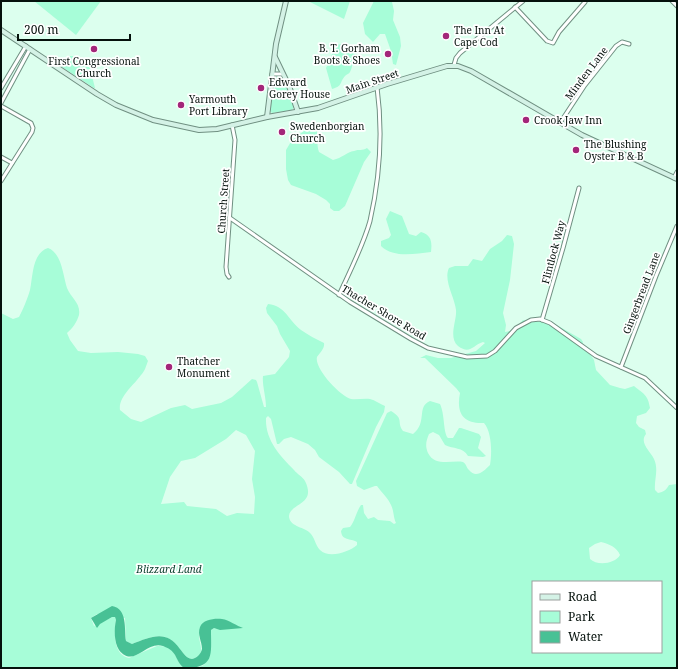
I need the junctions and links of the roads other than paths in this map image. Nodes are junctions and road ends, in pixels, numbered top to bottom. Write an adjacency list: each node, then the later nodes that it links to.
1 (286, 1): 10 (main road)
2 (523, 1): 6 (street)
3 (672, 1): 5 (street)
4 (585, 2): 6 (street)
5 (677, 6)
6 (515, 7): 11 (street)
7 (1, 30): 9 (main road, Main Street)
8 (630, 44): 19 (street, Minden Lane)
9 (28, 48): 15 (street); 16 (street); 20 (main road, Main Street)
10 (275, 54): 12 (main road); 13 (main road)
11 (454, 65): 14 (main road, Main Street); 19 (main road)
12 (272, 74): 13 (street); 18 (main road)
13 (283, 74): 17 (main road)
14 (377, 87): 17 (main road, Main Street); 30 (street)
15 (1, 88)
16 (1, 105): 22 (street)
17 (298, 112): 18 (main road, Main Street)
18 (267, 117): 20 (main road, Main Street)
19 (560, 123): 24 (main road)
20 (232, 125): 27 (street, Church Street)
21 (1, 157): 22 (street)
22 (12, 163): 25 (street)
23 (677, 172): 24 (street)
24 (676, 179)
25 (1, 181)
26 (578, 188): 31 (street, Flintlock Way)
27 (230, 218): 29 (street, Church Street); 30 (street, Thacher Shore Road)
28 (677, 226): 32 (street, Gingerbread Lane)
29 (229, 277)
30 (340, 294): 31 (street, Thacher Shore Road)
31 (542, 320): 32 (street)
32 (621, 367): 33 (street)
33 (677, 408)

